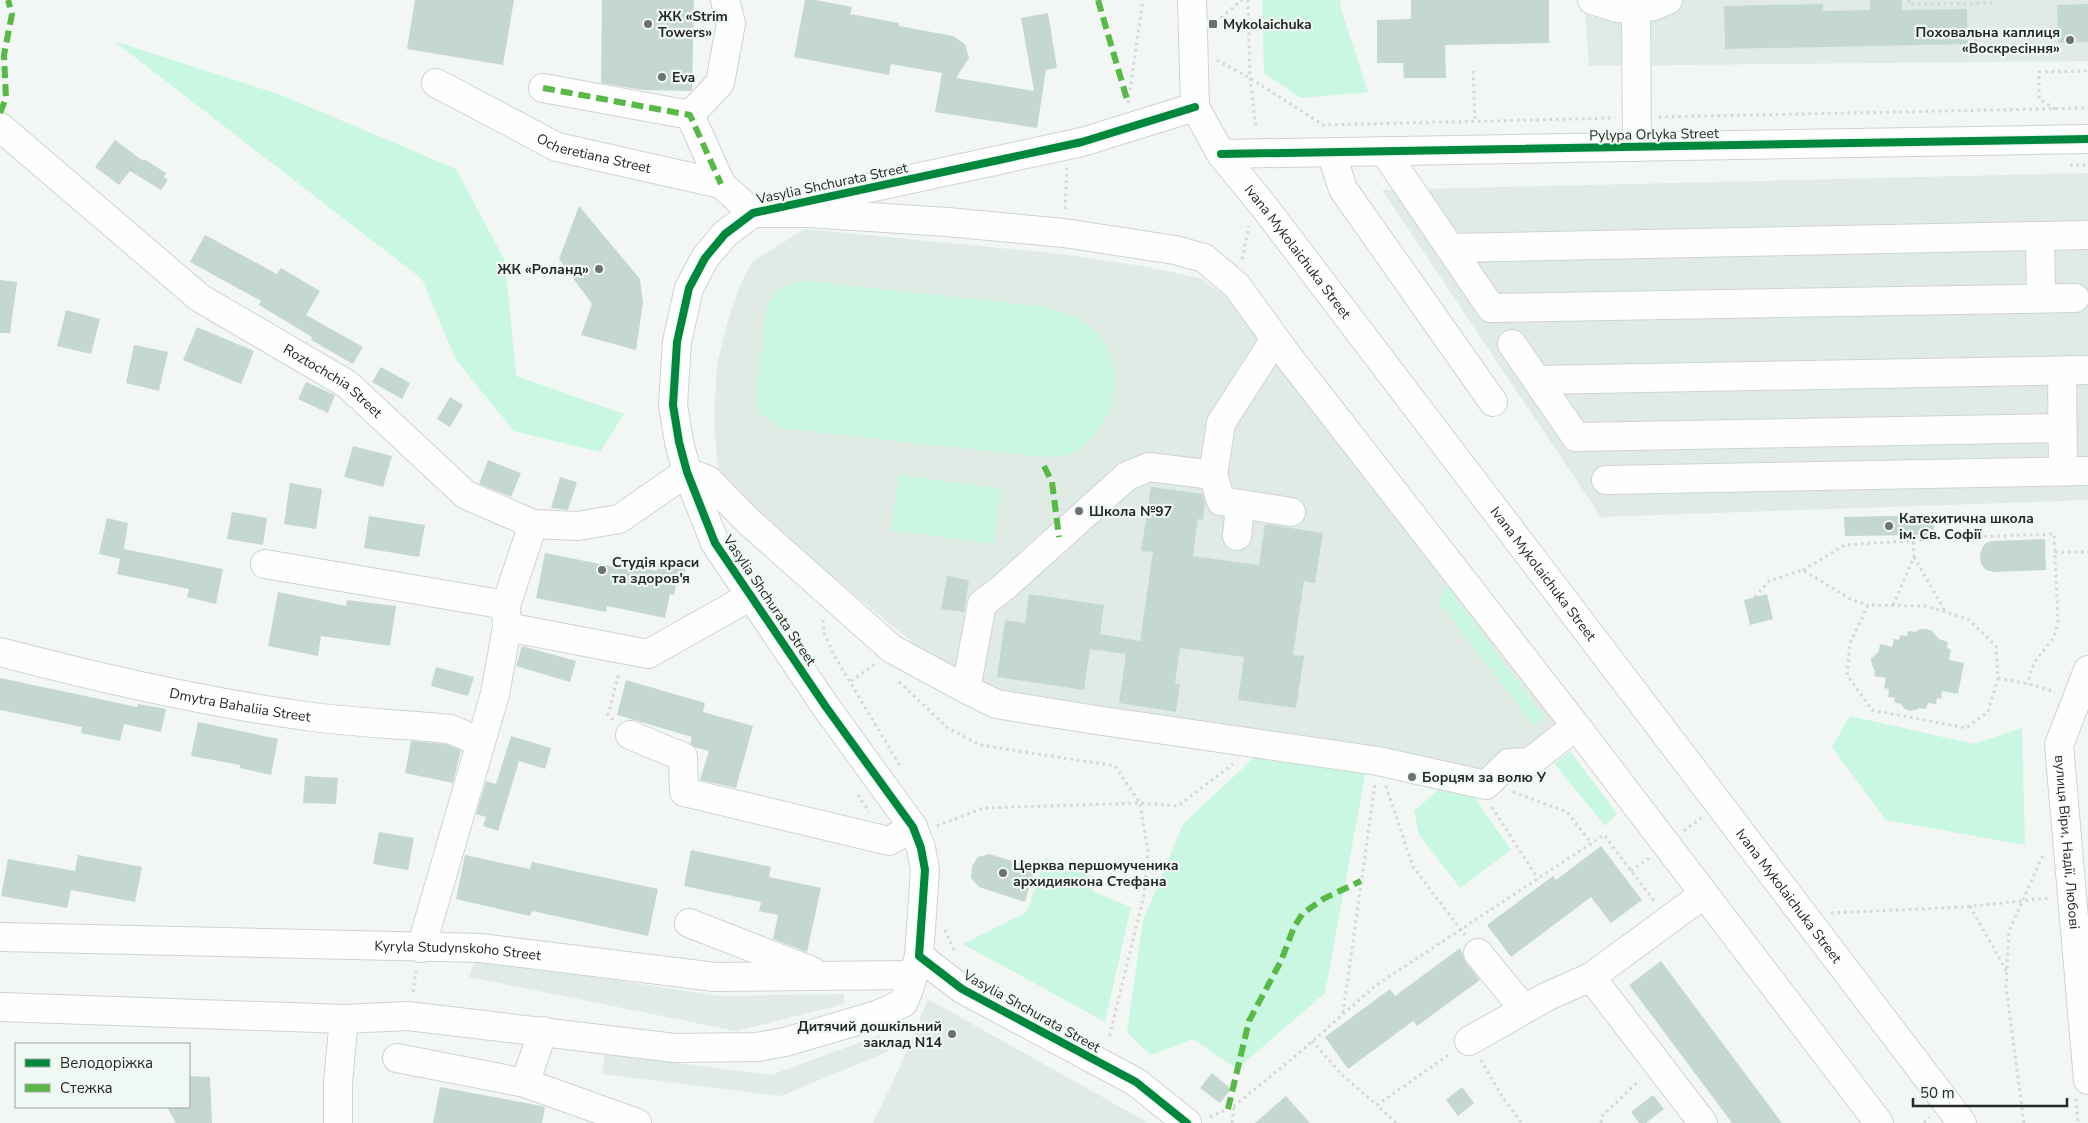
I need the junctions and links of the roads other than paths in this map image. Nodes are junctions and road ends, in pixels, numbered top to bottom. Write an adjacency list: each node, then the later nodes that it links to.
1 (725, 0): 9 (street)
2 (1192, 0): 8 (street, Ivana Mykolaichuka Street)
3 (1592, 0): 5 (street)
4 (1668, 0): 5 (street)
5 (1636, 9): 12 (street)
6 (436, 83): 16 (street, Ocheretiana Street)
7 (543, 88): 9 (street)
8 (1194, 107): 15 (street, Ivana Mykolaichuka Street); 17 (street, Vasylia Shchurata Street)
9 (690, 115): 16 (street)
10 (0, 127): 35 (street, Roztochchia Street)
11 (2088, 139): 12 (street, Pylypa Orlyka Street)
12 (1637, 147): 13 (street, Pylypa Orlyka Street)
13 (1384, 151): 14 (street, Pylypa Orlyka Street); 20 (street)
14 (1331, 152): 15 (street, Pylypa Orlyka Street); 27 (street)
15 (1221, 154): 68 (street, Ivana Mykolaichuka Street)
16 (721, 184): 17 (street, Ocheretiana Street)
17 (753, 213): 23 (street); 30 (street, Vasylia Shchurata Street)
18 (2088, 235): 19 (street)
19 (2040, 237): 20 (street); 21 (street)
20 (1450, 248): 21 (street)
21 (2042, 298): 22 (street)
22 (2076, 298)
23 (1275, 339): 31 (street); 43 (street)
24 (1512, 344): 26 (street)
25 (2075, 371): 26 (street); 28 (street)
26 (1537, 380): 28 (street)
27 (1493, 402)
28 (2062, 428): 29 (street)
29 (2075, 471): 32 (street)
30 (687, 472): 35 (street, Roztochchia Street); 38 (street, Vasylia Shchurata Street); 42 (street)
31 (1213, 475): 33 (street); 42 (street)
32 (1606, 480)
33 (1240, 504): 34 (street); 36 (street)
34 (1291, 512)
35 (533, 524): 39 (street)
36 (1237, 536)
37 (265, 564): 39 (street)
38 (751, 596): 39 (street); 46 (street, Vasylia Shchurata Street)
39 (506, 616): 45 (street)
40 (0, 652): 45 (street, Dmytra Bahaliia Street)
41 (2088, 670): 61 (street, вулиця Віри, Надії, Любові)
42 (966, 689): 43 (street)
43 (1576, 726): 47 (street)
44 (630, 735): 46 (street)
45 (480, 746): 50 (street)
46 (924, 828): 52 (street, Vasylia Shchurata Street)
47 (1704, 894): 54 (street); 67 (street)
48 (689, 923): 53 (street)
49 (0, 937): 50 (street, Kyryla Studynskoho Street)
50 (420, 948): 53 (street, Kyryla Studynskoho Street)
51 (1478, 953): 56 (street)
52 (916, 966): 53 (street, Kyryla Studynskoho Street); 58 (street); 63 (street, Vasylia Shchurata Street)
53 (825, 976)
54 (1591, 977): 56 (street); 66 (street)
55 (0, 1007): 57 (street)
56 (1524, 1010): 59 (street)
57 (344, 1019): 58 (street); 64 (street)
58 (542, 1031): 62 (street)
59 (1469, 1041)
60 (397, 1058): 62 (street)
61 (2088, 1080)
62 (525, 1083): 65 (street)
63 (1183, 1119)
64 (338, 1123)
65 (637, 1123)
66 (1703, 1123)
67 (1879, 1123)
68 (1962, 1123)

